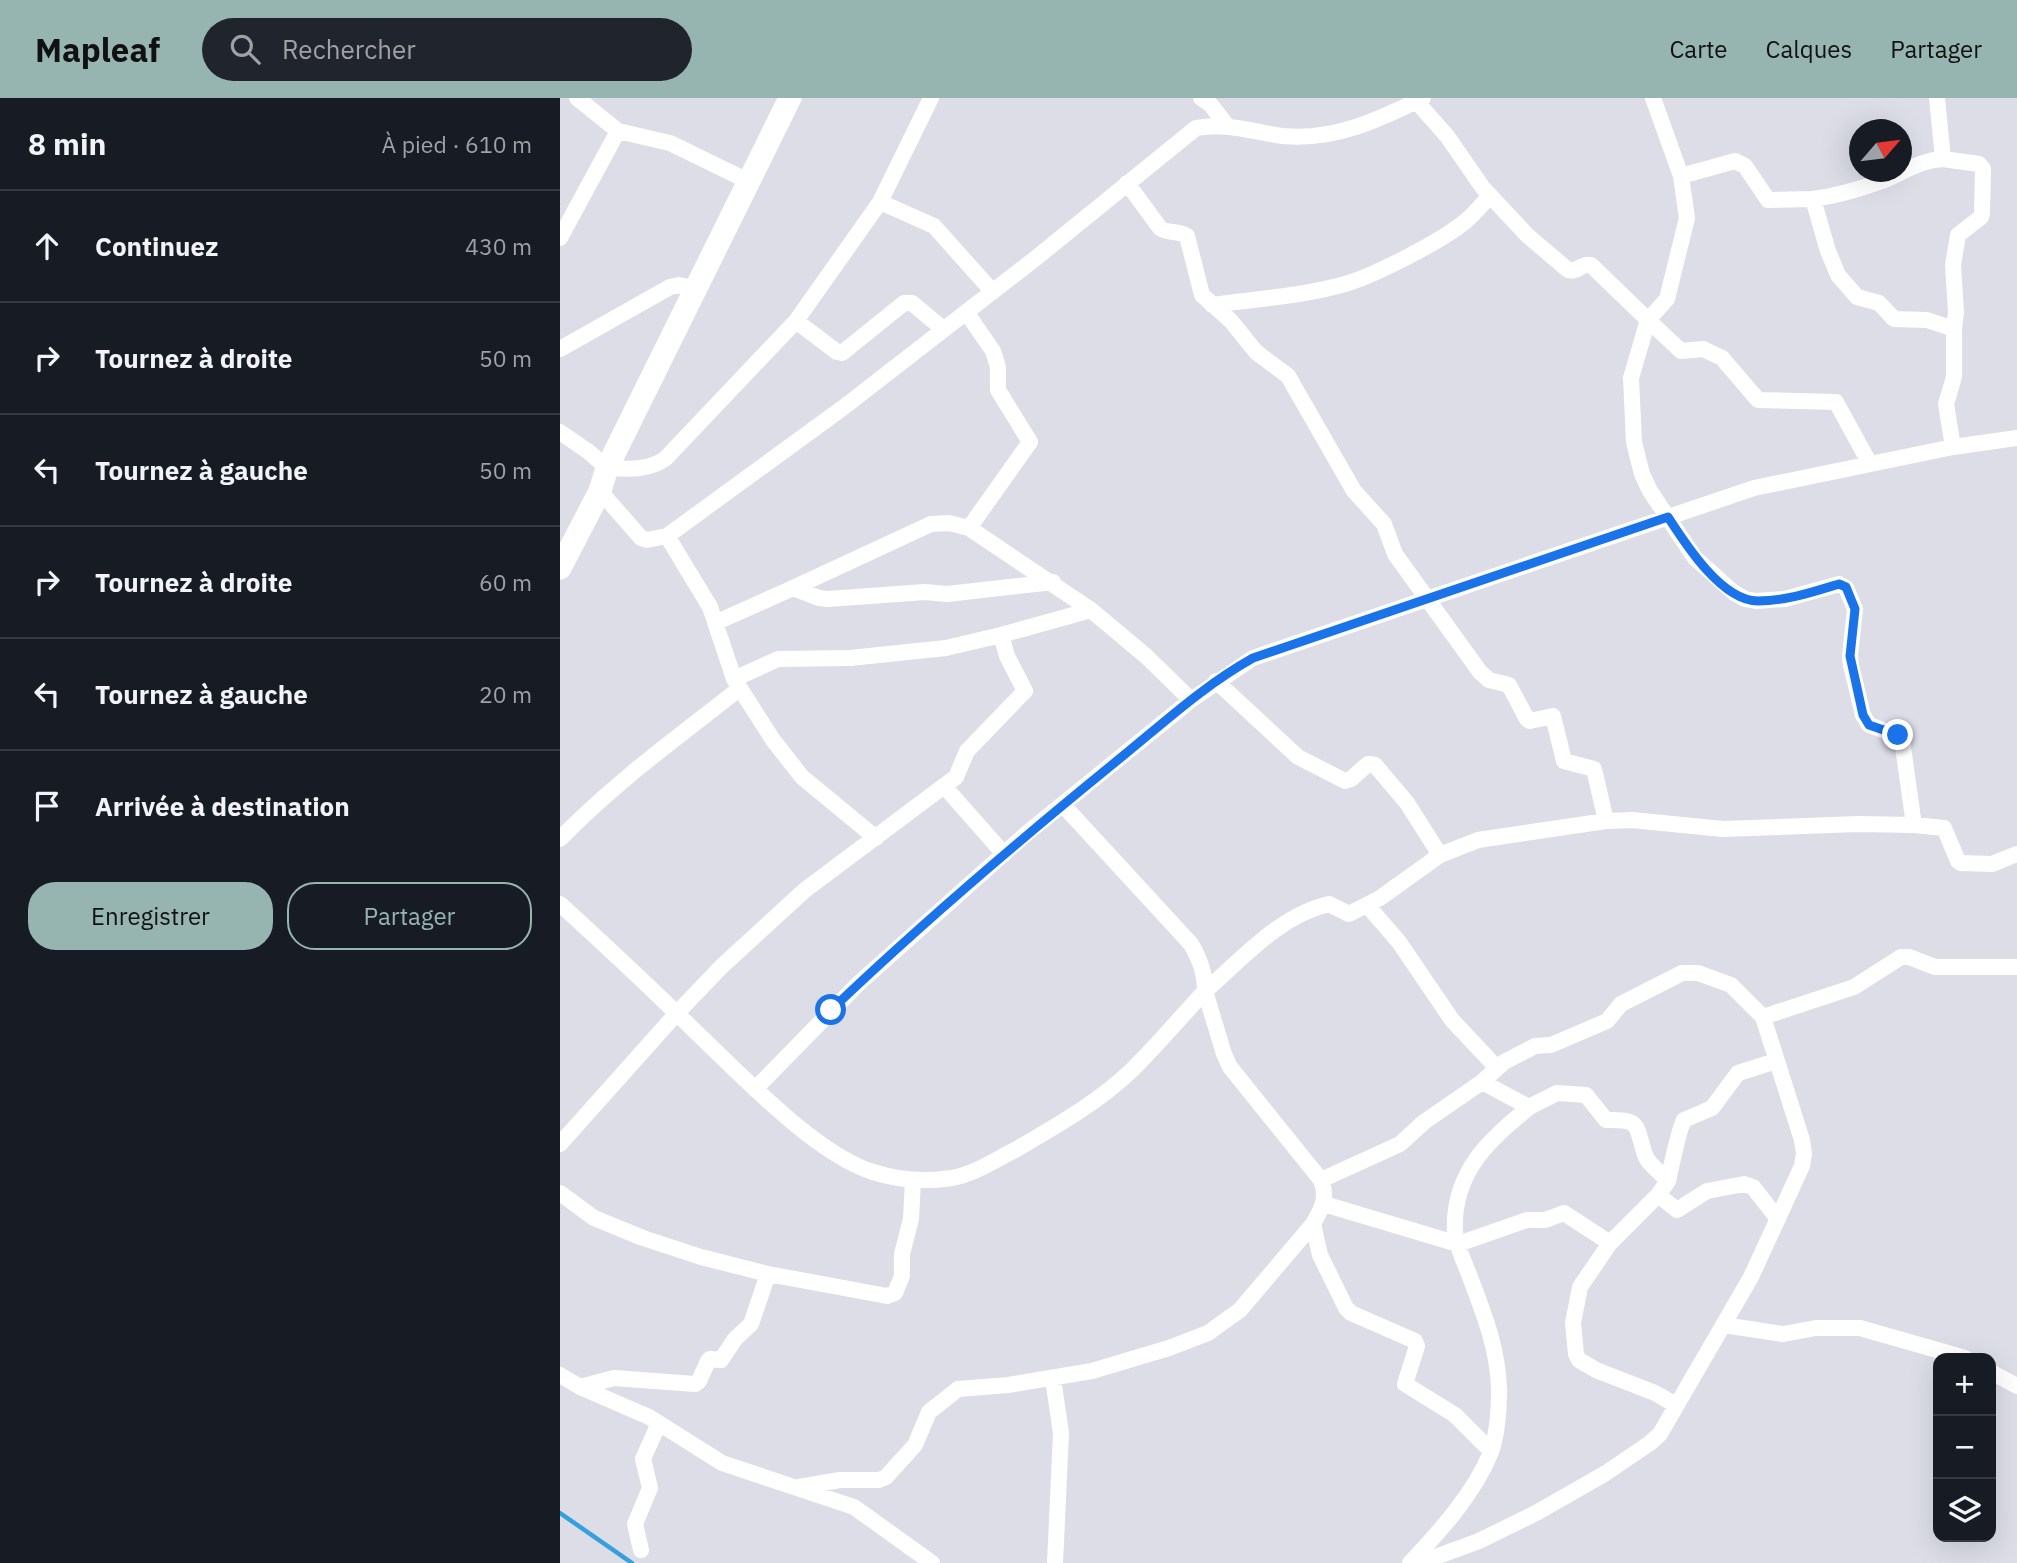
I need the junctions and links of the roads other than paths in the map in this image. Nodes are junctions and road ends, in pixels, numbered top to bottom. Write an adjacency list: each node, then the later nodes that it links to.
1 (577, 98): 9 (street)
2 (790, 98): 12 (main road)
3 (931, 98): 16 (street)
4 (1201, 98): 8 (street)
5 (1653, 98): 11 (street)
6 (1937, 98): 10 (street)
7 (1420, 100): 8 (street); 14 (street)
8 (1228, 127): 13 (street)
9 (618, 131): 12 (street); 17 (street)
10 (1943, 159): 15 (street); 25 (street)
11 (1681, 176): 15 (street); 22 (street)
12 (748, 181): 18 (main road)
13 (1127, 183): 19 (street); 20 (street)
14 (1490, 196): 20 (street); 22 (street)
15 (1813, 199): 25 (street)
16 (880, 202): 19 (street); 23 (street)
17 (560, 238)
18 (695, 288): 26 (street); 31 (main road)
19 (992, 291): 21 (street)
20 (1212, 305): 39 (street)
21 (967, 312): 24 (street); 34 (street)
22 (1648, 320): 30 (street); 33 (street)
23 (796, 321): 24 (street); 31 (street)
24 (943, 329): 35 (street)
25 (1954, 329): 29 (street)
26 (560, 349)
27 (560, 432): 31 (street)
28 (2017, 438): 29 (street)
29 (1953, 447): 30 (street)
30 (1870, 464): 33 (street)
31 (607, 468): 32 (main road)
32 (600, 491): 35 (street); 36 (main road)
33 (1668, 517): 39 (street); 49 (street)
34 (969, 528): 37 (street); 38 (street)
35 (667, 536): 41 (street)
36 (560, 568)
37 (1053, 582): 38 (street); 40 (street)
38 (793, 589): 41 (street)
39 (1428, 599): 43 (street); 48 (street)
40 (1091, 610): 42 (street); 45 (street)
41 (717, 622): 44 (street)
42 (1001, 635): 44 (street); 46 (street)
43 (1216, 681): 45 (street); 54 (street)
44 (737, 684): 50 (street); 51 (street)
45 (1191, 700): 47 (street)
46 (944, 786): 50 (street); 52 (street)
47 (1063, 805): 52 (street); 58 (street)
48 (1606, 821): 49 (street); 54 (street)
49 (1914, 825): 53 (street)
50 (876, 838): 59 (street)
51 (560, 839)
52 (1003, 854): 64 (street)
53 (2017, 854)
54 (1440, 855): 56 (street)
55 (560, 904): 59 (street)
56 (1367, 905): 58 (street); 62 (street)
57 (2017, 967): 60 (street)
58 (1205, 991): 67 (street); 68 (street)
59 (677, 1013): 64 (street); 66 (street)
60 (1763, 1017): 61 (street); 62 (street)
61 (1776, 1061): 69 (street); 73 (street)
62 (1497, 1068): 63 (street)
63 (1482, 1082): 65 (street); 68 (street)
64 (755, 1088): 67 (street)
65 (1531, 1106): 69 (street); 76 (street)
66 (560, 1144)
67 (913, 1180): 77 (street)
68 (1321, 1180): 72 (street)
69 (1668, 1181): 71 (street)
70 (560, 1193): 77 (street)
71 (1658, 1195): 73 (street); 75 (street)
72 (1324, 1204): 74 (street); 76 (street)
73 (1779, 1219): 78 (street)
74 (1313, 1224): 82 (street); 87 (street)
75 (1610, 1243): 76 (street); 85 (street)
76 (1458, 1244): 87 (street)
77 (768, 1274): 84 (street)
78 (1724, 1325): 79 (street); 85 (street)
79 (1948, 1353)
80 (560, 1375): 84 (street)
81 (1996, 1375): 83 (street)
82 (1053, 1378): 88 (street); 91 (street)
83 (2017, 1386)
84 (580, 1387): 86 (street)
85 (1676, 1405): 93 (street)
86 (659, 1423): 88 (street); 89 (street)
87 (1491, 1451): 92 (street)
88 (799, 1488): 90 (street)
89 (641, 1550)
90 (932, 1563)
91 (1055, 1563)
92 (1410, 1563)
93 (1419, 1563)

